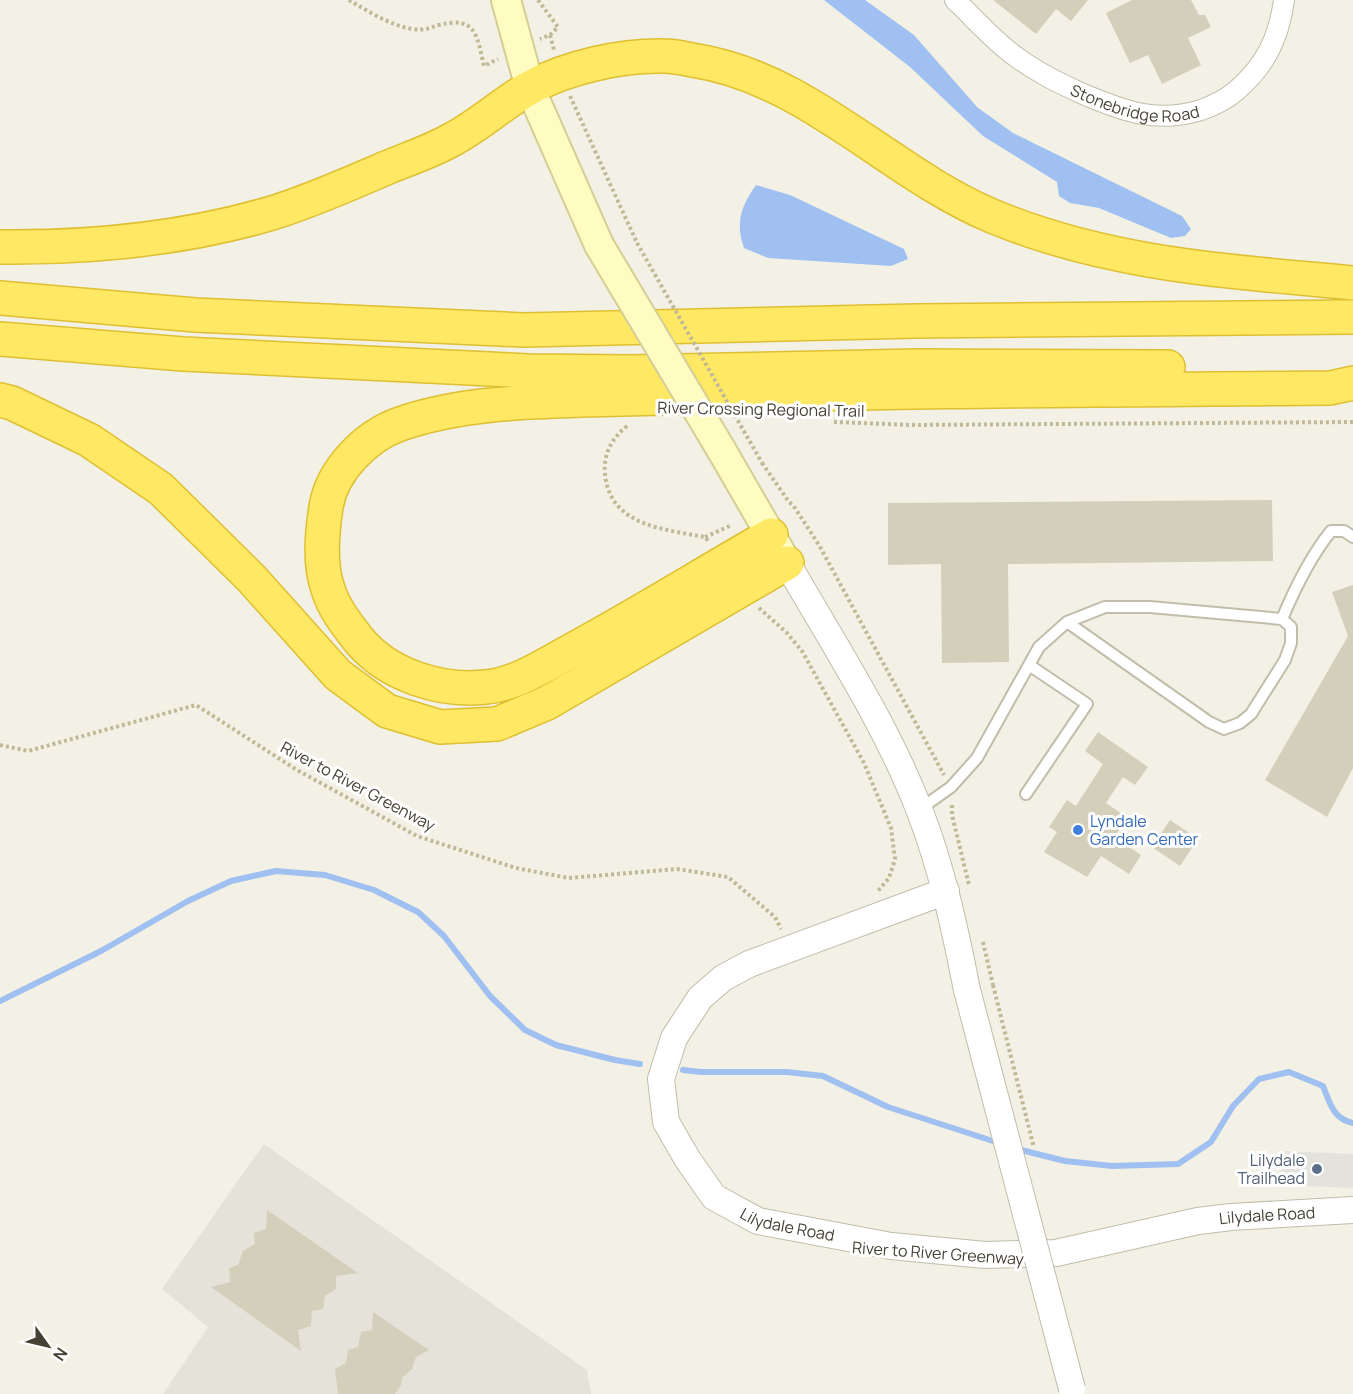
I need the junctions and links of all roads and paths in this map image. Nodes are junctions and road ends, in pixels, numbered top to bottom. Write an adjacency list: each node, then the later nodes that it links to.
1 (349, 0): 7 (path)
2 (506, 0): 8 (main road)
3 (538, 0): 6 (path)
4 (955, 0): 5 (street, Stonebridge Road)
5 (1284, 0)
6 (550, 34)
7 (484, 66)
8 (530, 88): 10 (highway); 11 (highway); 24 (main road, bridge)
9 (569, 95): 23 (path, bridge)
10 (0, 247)
11 (1353, 283)
12 (0, 298): 13 (highway)
13 (1353, 317)
14 (0, 339): 15 (highway)
15 (1353, 367)
16 (1353, 383): 26 (highway)
17 (0, 400): 28 (highway)
18 (726, 418): 19 (path, River Crossing Regional Trail)
19 (738, 418)
20 (830, 422): 21 (path, River Crossing Regional Trail)
21 (1353, 422)
22 (636, 423): 26 (path, River Crossing Regional Trail)
23 (789, 502)
24 (771, 536): 26 (highway); 27 (main road)
25 (1353, 537): 29 (lane)
26 (726, 561)
27 (787, 563): 28 (highway); 34 (street)
28 (743, 589): 36 (path)
29 (1282, 619): 30 (lane); 30 (lane)
30 (1067, 622): 31 (lane)
31 (1029, 665): 33 (lane); 34 (lane)
32 (0, 745): 37 (path, River to River Greenway)
33 (1026, 794)
34 (919, 809): 35 (street)
35 (946, 891): 38 (street, Lilydale Road); 39 (street, bridge)
36 (876, 894)
37 (791, 926)
38 (1353, 1210)
39 (1072, 1392)

